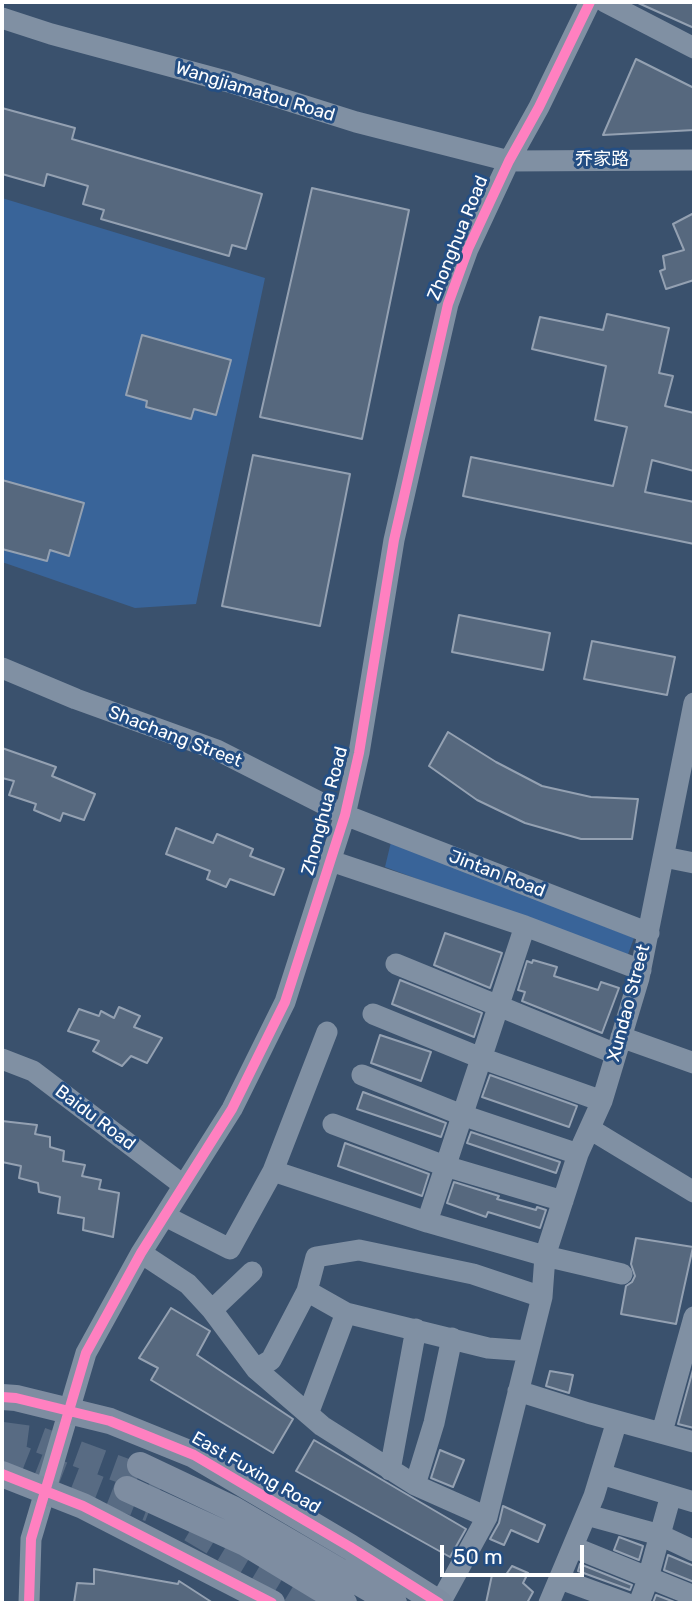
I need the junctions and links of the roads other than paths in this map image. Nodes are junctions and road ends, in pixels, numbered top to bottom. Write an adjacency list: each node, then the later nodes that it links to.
1 (590, 2): 6 (street, Zhonghua Road)
2 (605, 2): 4 (street)
3 (2, 18): 6 (street, Wangjiamatou Road)
4 (694, 48)
5 (694, 160): 6 (street, 乔家路)
6 (509, 161): 10 (street, Zhonghua Road)
7 (2, 668): 10 (street, Shachang Street)
8 (694, 703): 9 (street, Xundao Street)
9 (689, 753): 11 (street, Xundao Street)
10 (345, 815): 12 (street, Zhonghua Road); 15 (street, Jintan Road)
11 (664, 856): 13 (street); 15 (street, Xundao Street)
12 (331, 861): 14 (street); 33 (street, Zhonghua Road)
13 (694, 863)
14 (525, 926): 17 (street); 18 (street)
15 (649, 933): 17 (street, Xundao Street)
16 (396, 964): 18 (street)
17 (641, 970): 21 (street, Xundao Street)
18 (499, 1006): 21 (street); 22 (street)
19 (373, 1014): 22 (street)
20 (327, 1032): 32 (street)
21 (618, 1046): 24 (street); 26 (street, Xundao Street)
22 (481, 1058): 26 (street); 27 (street)
23 (2, 1059): 33 (street, Baidu Road)
24 (694, 1063)
25 (362, 1075): 27 (street)
26 (602, 1101): 29 (street, Xundao Street)
27 (462, 1115): 30 (street); 31 (street)
28 (333, 1124): 31 (street)
29 (590, 1129): 30 (street, Xundao Street); 34 (street)
30 (578, 1154): 35 (street, Xundao Street)
31 (445, 1166): 35 (street); 37 (street)
32 (273, 1171): 36 (street); 37 (street)
33 (183, 1185): 36 (street, Zhonghua Road)
34 (694, 1192)
35 (563, 1201): 39 (street, Xundao Street)
36 (165, 1216): 38 (street, Zhonghua Road)
37 (427, 1222): 39 (street)
38 (141, 1253): 44 (street); 54 (street, Zhonghua Road)
39 (545, 1256): 41 (street); 43 (street, Xundao Street)
40 (252, 1272): 44 (street)
41 (622, 1274)
42 (307, 1291): 43 (street); 45 (street); 51 (street)
43 (542, 1297): 50 (street, Xundao Street)
44 (212, 1310): 51 (street)
45 (346, 1312): 47 (street); 55 (street)
46 (694, 1317): 49 (street)
47 (416, 1329): 48 (street); 60 (street)
48 (452, 1338): 50 (street); 63 (street)
49 (691, 1344): 57 (street)
50 (528, 1351): 52 (street, Xundao Street)
51 (256, 1369): 55 (street)
52 (518, 1391): 56 (street); 69 (street, Xundao Street)
53 (2, 1397): 54 (main road, East Fuxing Road)
54 (69, 1410): 65 (street, Zhonghua Road); 80 (main road, East Fuxing Road)
55 (308, 1414): 60 (street)
56 (617, 1421): 57 (street); 62 (street)
57 (662, 1432): 58 (street)
58 (694, 1442)
59 (140, 1465): 79 (main road)
60 (390, 1470): 63 (street)
61 (2, 1474): 65 (main road)
62 (601, 1474): 66 (street); 68 (street)
63 (415, 1485): 69 (street)
64 (127, 1489): 78 (main road)
65 (46, 1491): 76 (street, Zhonghua Road); 77 (main road)
66 (671, 1495): 67 (street); 70 (street)
67 (694, 1502)
68 (587, 1515): 70 (street); 71 (street)
69 (487, 1517): 80 (street, Xundao Street)
70 (660, 1535): 72 (street); 73 (street)
71 (573, 1547): 73 (street); 74 (street)
72 (694, 1551)
73 (648, 1578): 75 (street); 83 (street)
74 (560, 1579): 81 (street); 82 (street)
75 (694, 1595)
76 (29, 1603)
77 (272, 1603)
78 (344, 1603)
79 (394, 1603)
80 (440, 1603)
81 (549, 1603)
82 (626, 1603)
83 (639, 1603)

